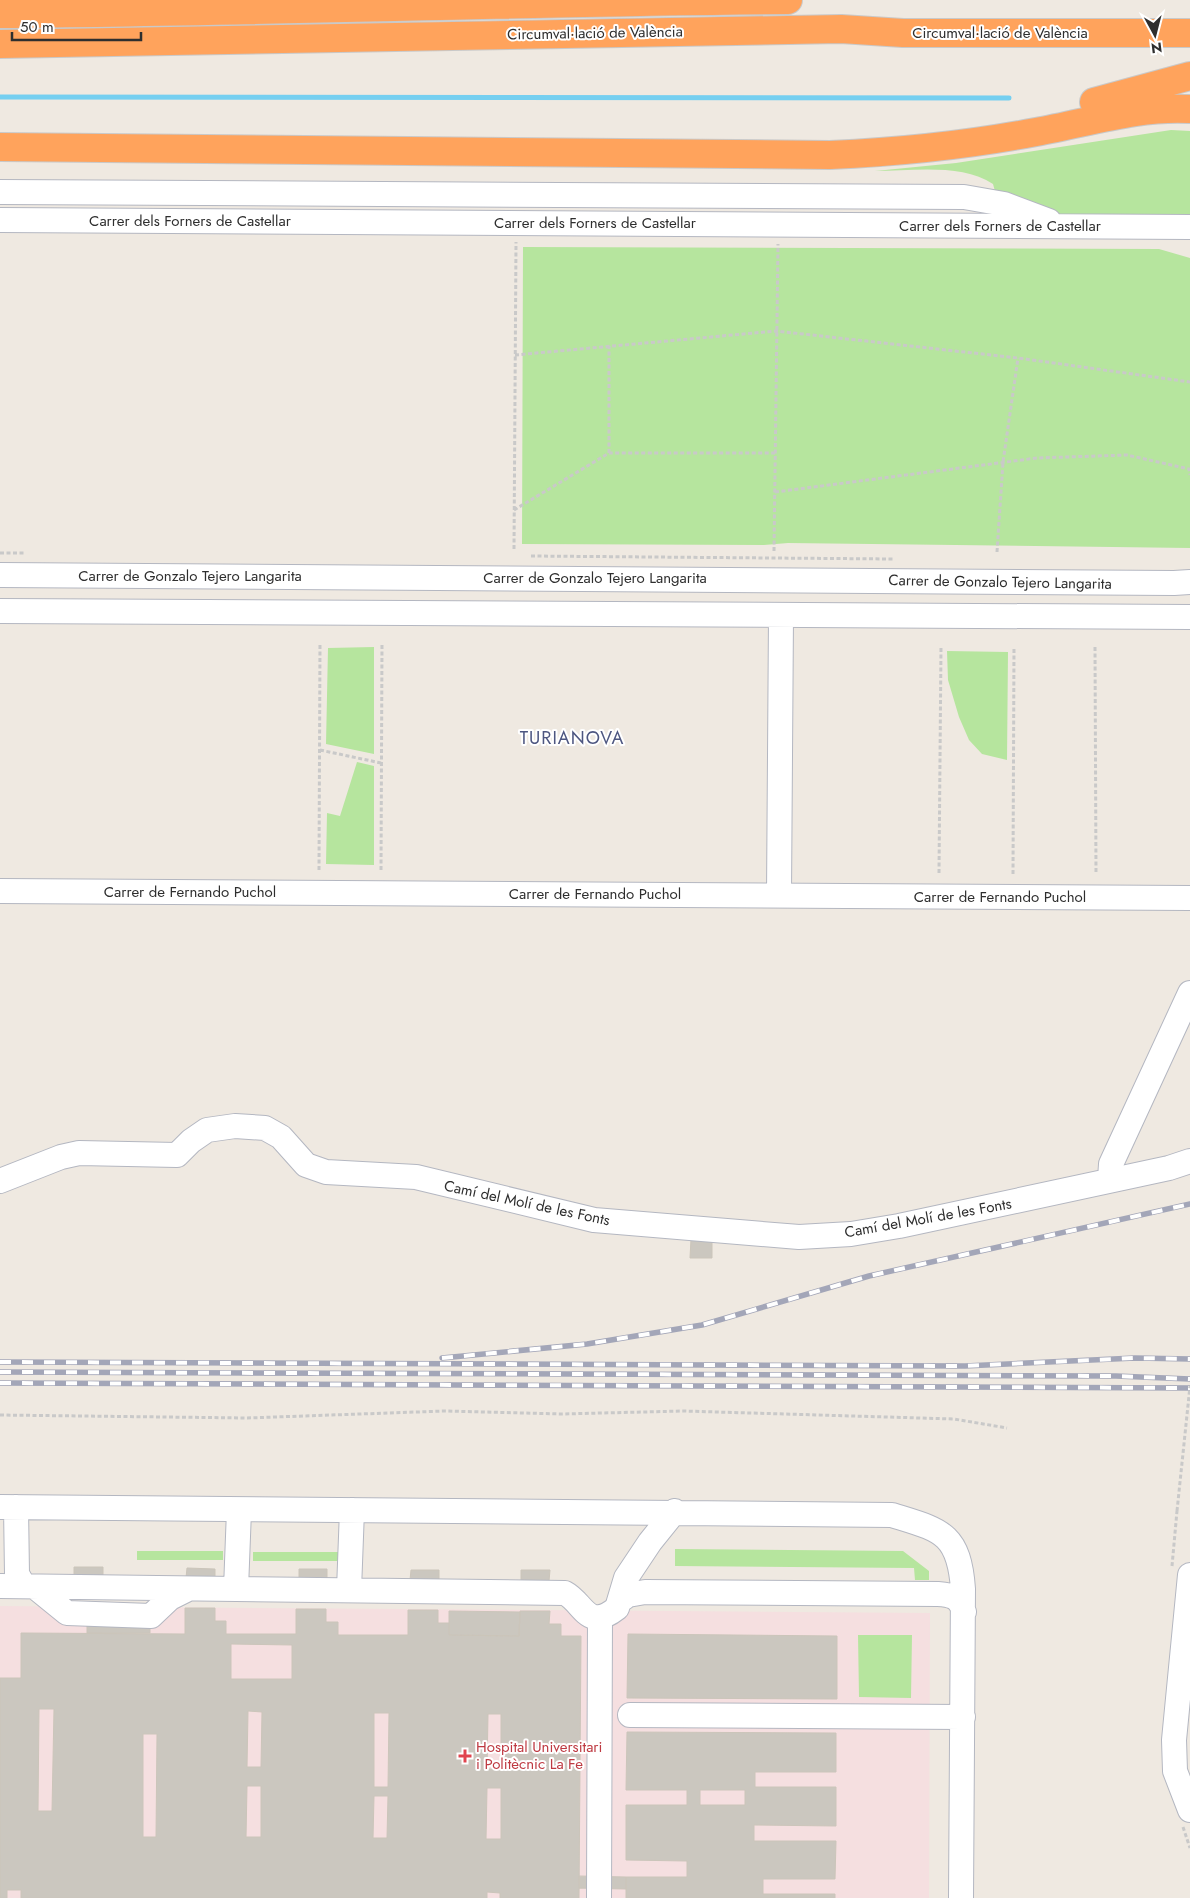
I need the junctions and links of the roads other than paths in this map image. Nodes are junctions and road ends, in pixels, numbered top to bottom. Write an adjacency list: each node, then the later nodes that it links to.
1 (788, 0): 2 (highway, Circumval·lació de València)
2 (0, 14)
3 (1190, 18): 4 (highway)
4 (841, 29): 5 (highway, Circumval·lació de València); 6 (highway, Circumval·lació de València)
5 (1190, 32)
6 (0, 44)
7 (1190, 76): 10 (highway)
8 (1186, 110): 10 (highway)
9 (0, 146): 10 (highway)
10 (885, 153)
11 (0, 192): 13 (street)
12 (0, 220): 13 (street, Carrer dels Forners de Castellar)
13 (1068, 227): 14 (street, Carrer dels Forners de Castellar)
14 (1190, 227)
15 (0, 575): 16 (street, Carrer de Gonzalo Tejero Langarita)
16 (1190, 582)
17 (0, 611): 18 (street)
18 (781, 616): 19 (street); 21 (street)
19 (1190, 617)
20 (0, 890): 21 (street, Carrer de Fernando Puchol)
21 (779, 895): 22 (street, Carrer de Fernando Puchol)
22 (1190, 898)
23 (1190, 993): 25 (street)
24 (1190, 1160): 25 (street, Camí del Molí de les Fonts)
25 (1110, 1179): 26 (street, Camí del Molí de les Fonts)
26 (0, 1182)
27 (8, 1507): 28 (street); 33 (street)
28 (239, 1510): 29 (street); 34 (street)
29 (352, 1510): 30 (street); 35 (street)
30 (674, 1511): 36 (street); 37 (street)
31 (1190, 1575): 41 (street)
32 (0, 1586): 33 (street)
33 (30, 1587): 34 (street)
34 (236, 1589): 35 (street)
35 (349, 1590): 38 (street)
36 (621, 1600): 37 (street); 38 (street)
37 (964, 1612): 40 (street)
38 (600, 1617): 42 (street)
39 (630, 1715): 40 (street)
40 (963, 1717): 43 (street)
41 (1186, 1819)
42 (599, 1898)
43 (961, 1898)

